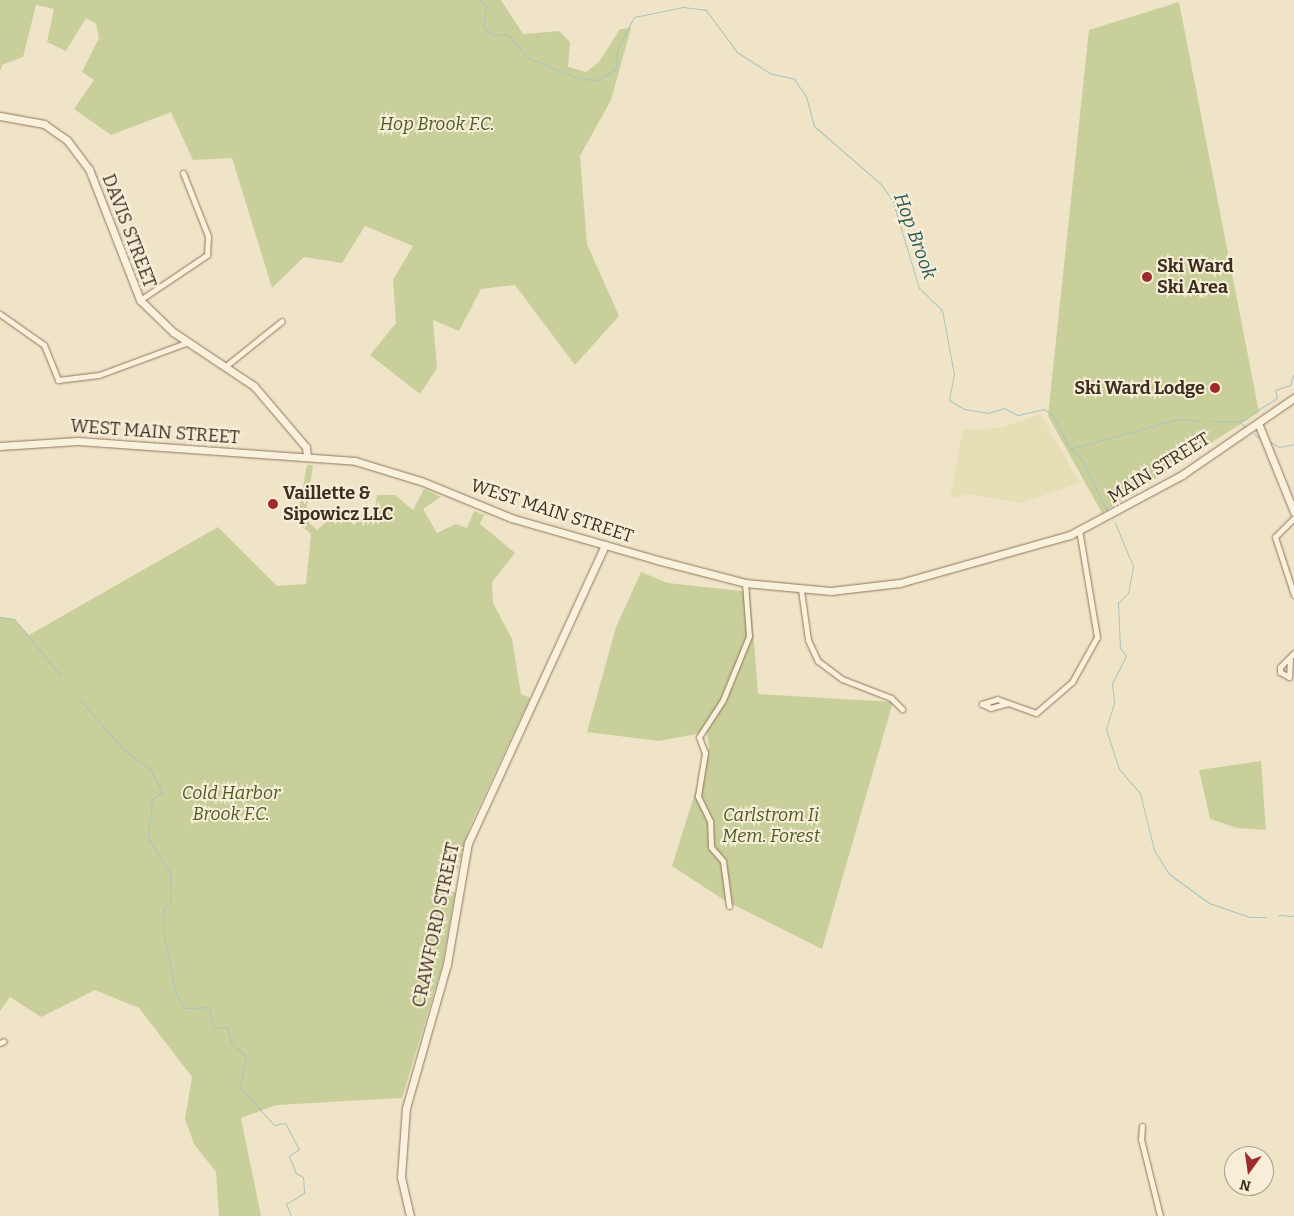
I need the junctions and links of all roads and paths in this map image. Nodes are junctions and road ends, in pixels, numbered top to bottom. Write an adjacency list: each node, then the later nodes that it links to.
1 (0, 116): 3 (main road, DAVIS STREET)
2 (183, 173): 3 (street)
3 (140, 300): 6 (main road, DAVIS STREET)
4 (0, 314): 6 (street)
5 (282, 321): 7 (street)
6 (188, 342): 7 (main road, DAVIS STREET)
7 (228, 365): 11 (main road, DAVIS STREET)
8 (1294, 398): 9 (main road, MAIN STREET)
9 (1258, 423): 12 (main road); 14 (main road, MAIN STREET)
10 (0, 446): 11 (main road, WEST MAIN STREET)
11 (307, 457): 15 (main road, WEST MAIN STREET)
12 (1294, 512)
13 (1294, 518): 19 (street)
14 (1079, 530): 16 (main road, MAIN STREET); 22 (street)
15 (605, 545): 17 (main road, WEST MAIN STREET); 26 (main road, CRAWFORD STREET)
16 (1032, 548): 18 (main road, WEST MAIN STREET)
17 (745, 584): 18 (main road, WEST MAIN STREET); 24 (street)
18 (801, 590): 23 (street)
19 (1294, 596)
20 (1294, 653): 21 (street)
21 (1290, 659)
22 (1008, 704)
23 (902, 709)
24 (730, 906)
25 (1142, 1126): 27 (street)
26 (410, 1216)
27 (1160, 1216)

